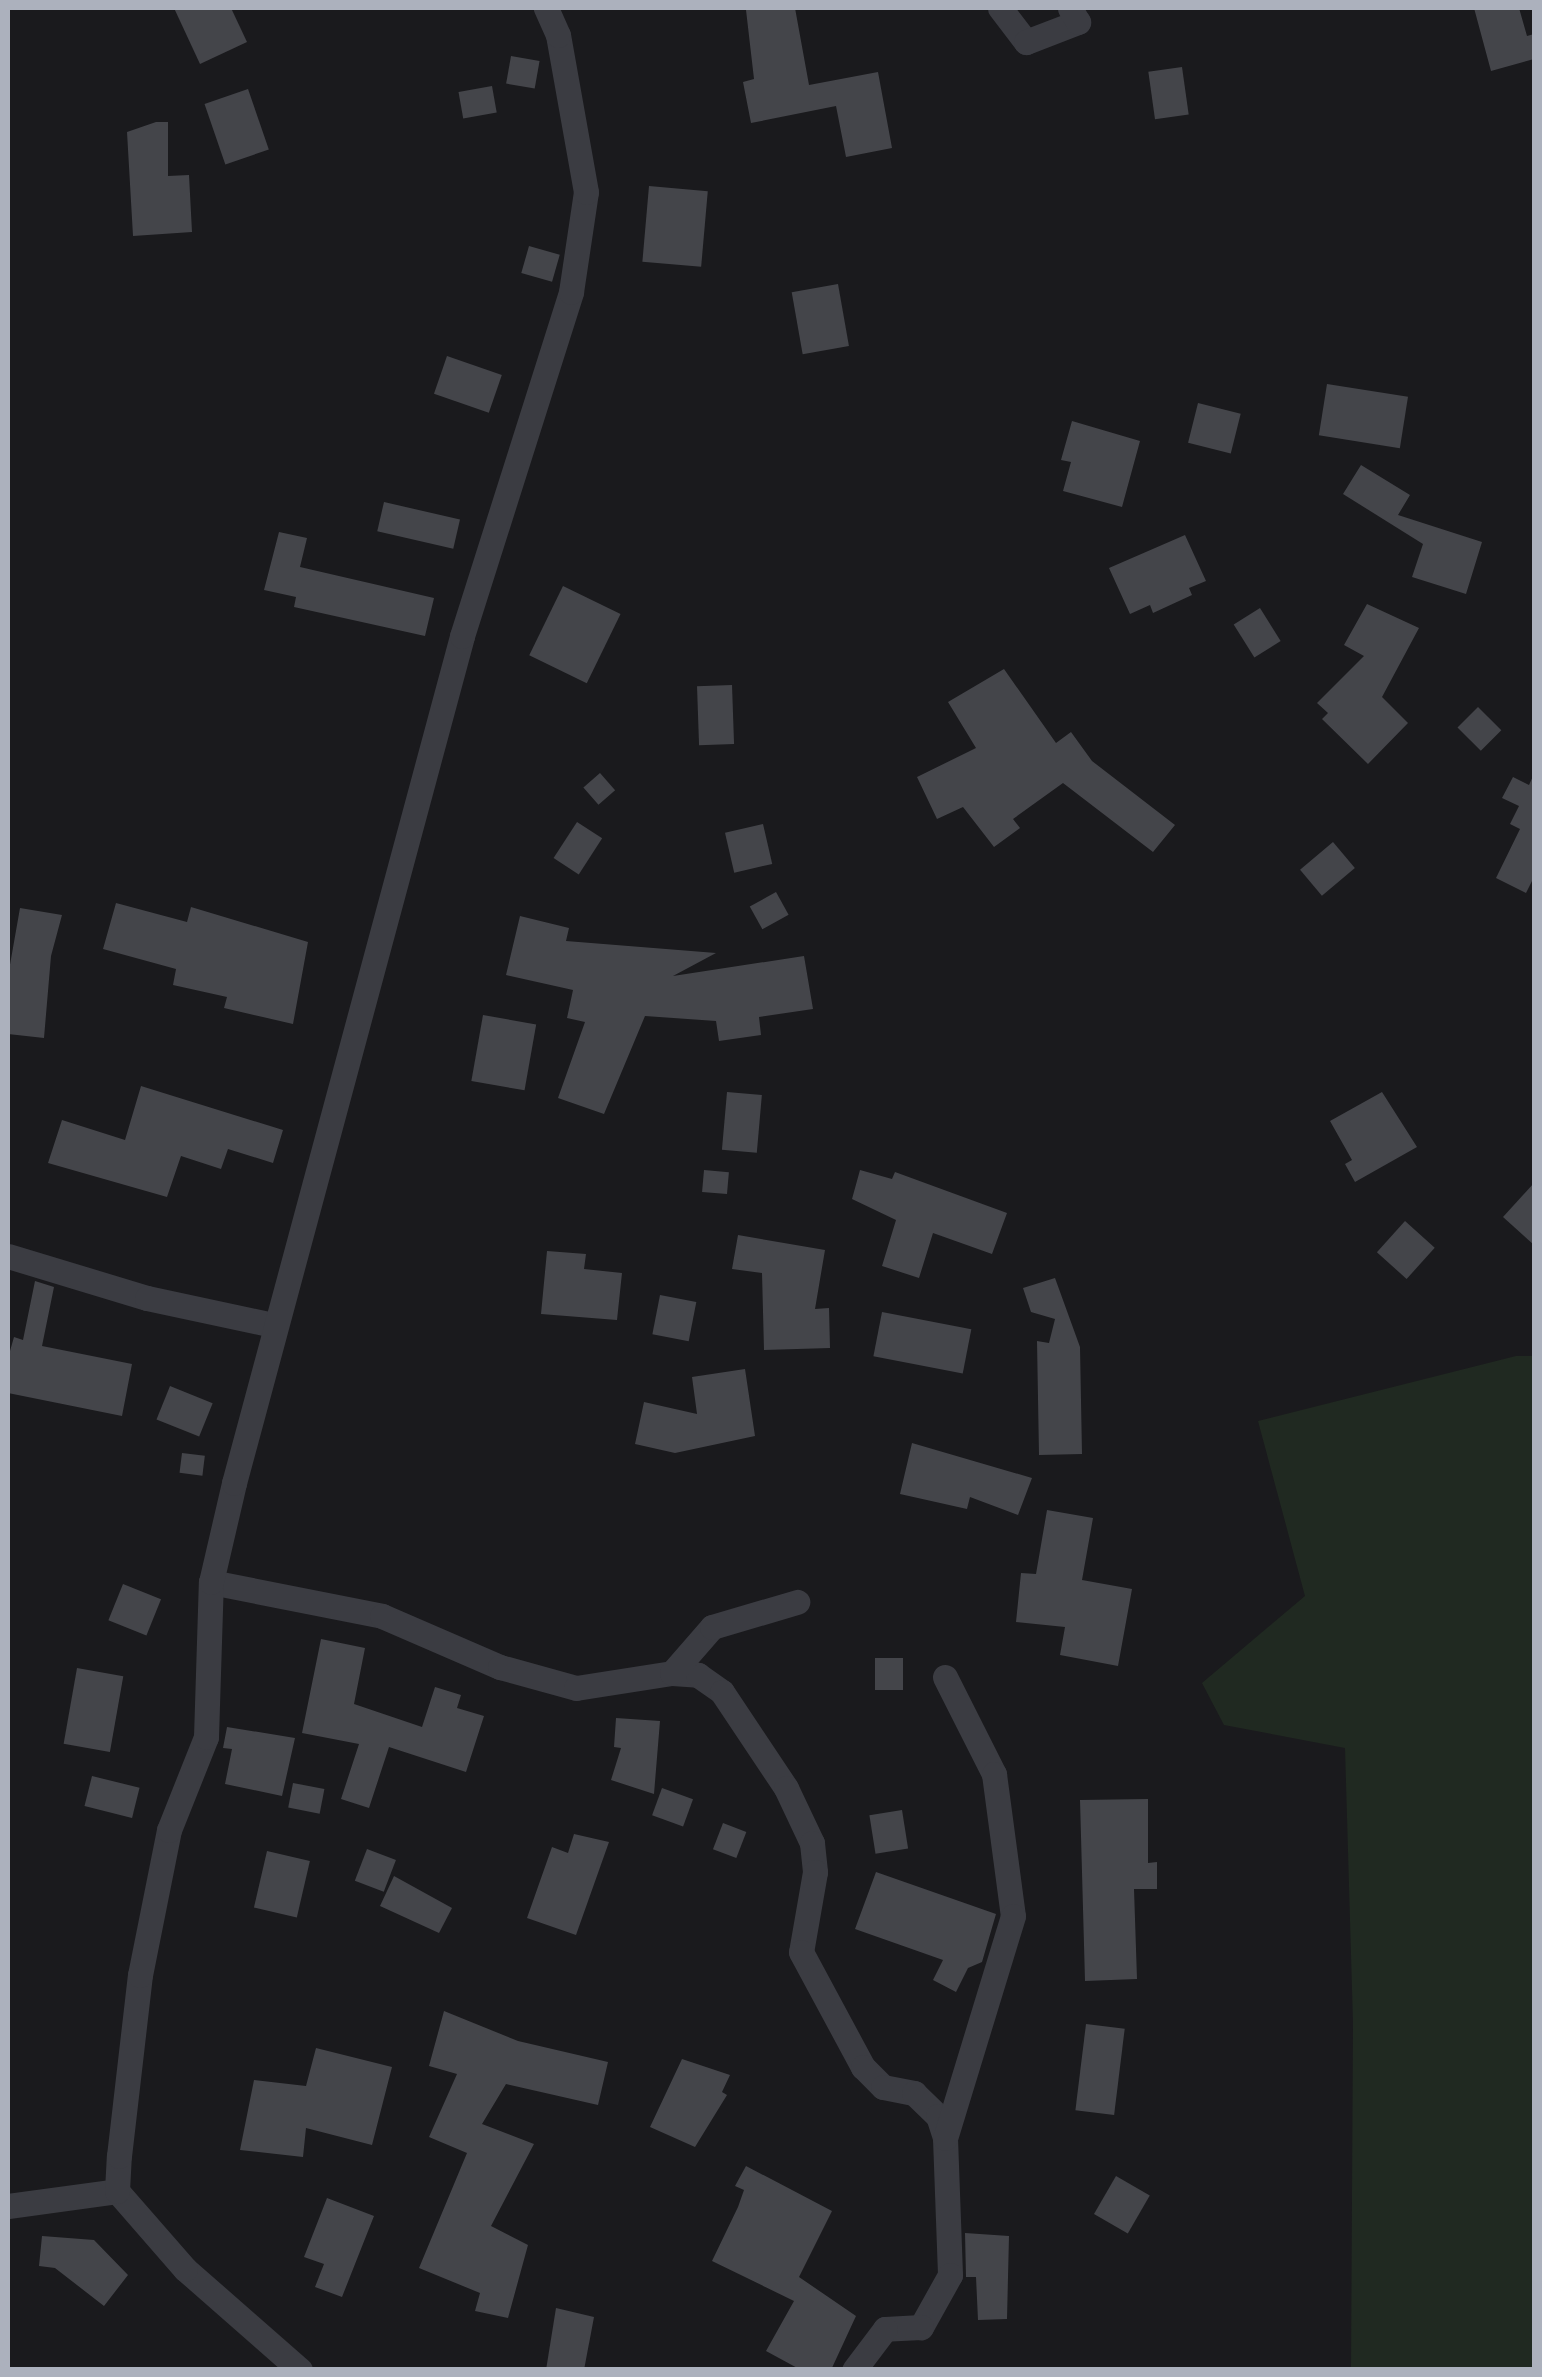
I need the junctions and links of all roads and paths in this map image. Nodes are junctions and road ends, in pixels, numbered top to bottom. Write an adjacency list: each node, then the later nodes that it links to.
1 (546, 8): 5 (street)
2 (1000, 8): 3 (street)
3 (1070, 8)
4 (8, 1256): 5 (street)
5 (274, 1325): 6 (street)
6 (212, 1582): 8 (street); 11 (street)
7 (797, 1602): 8 (street)
8 (672, 1673): 10 (street)
9 (945, 1676): 10 (street)
10 (945, 2138): 14 (street)
11 (117, 2191): 12 (street); 13 (street)
12 (8, 2206)
13 (300, 2370)
14 (854, 2370)

